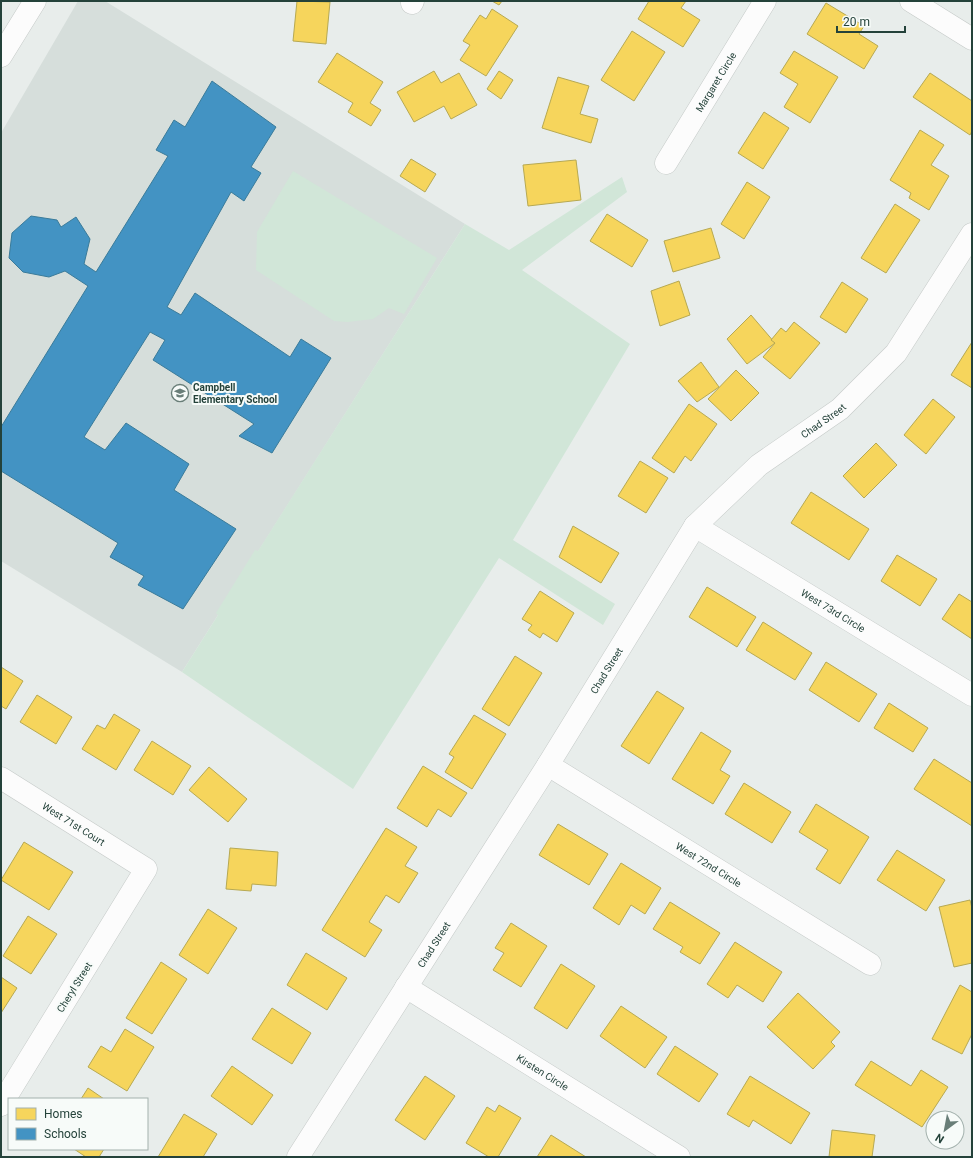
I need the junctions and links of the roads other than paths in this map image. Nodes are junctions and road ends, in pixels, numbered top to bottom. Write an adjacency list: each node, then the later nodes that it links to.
1 (35, 1): 5 (street)
2 (765, 1): 6 (street, Margaret Circle)
3 (911, 1): 4 (street)
4 (972, 39)
5 (1, 56)
6 (666, 163)
7 (972, 234): 8 (street, Chad Street)
8 (695, 526): 9 (street, West 73rd Circle); 10 (street, Chad Street)
9 (972, 695)
10 (548, 765): 13 (street, West 72nd Circle); 14 (street, Chad Street)
11 (1, 778): 12 (street, West 71st Court)
12 (146, 869): 15 (street, Cheryl Street)
13 (870, 964)
14 (406, 987): 16 (street, Chad Street); 17 (street, Kirsten Circle)
15 (1, 1105)
16 (298, 1157)
17 (679, 1157)

